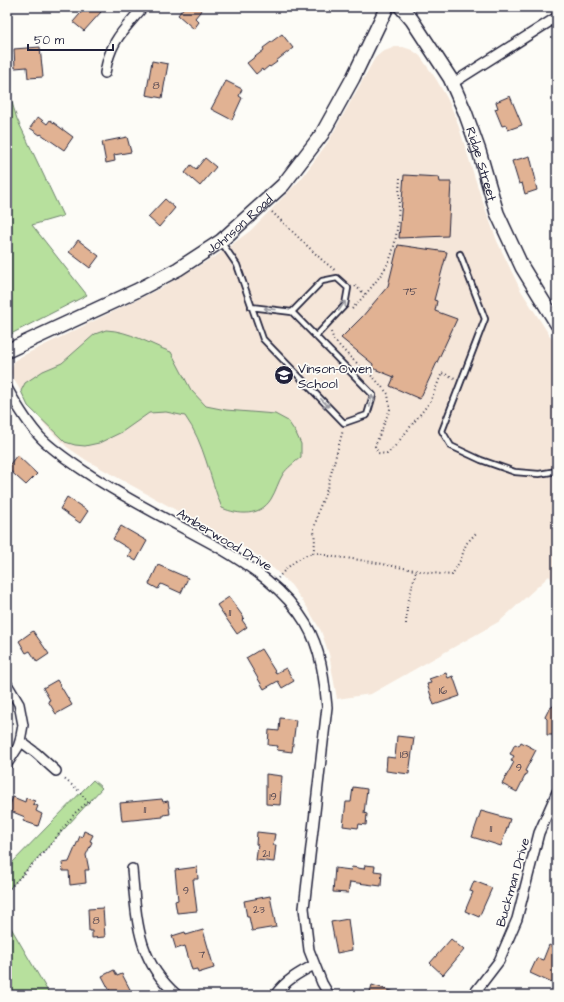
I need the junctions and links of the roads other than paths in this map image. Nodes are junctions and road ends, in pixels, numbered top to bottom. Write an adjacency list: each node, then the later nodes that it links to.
1 (143, 7): 5 (street)
2 (387, 7): 7 (street, Johnson Road)
3 (401, 7): 6 (street, Ridge Street)
4 (557, 17): 6 (street)
5 (105, 73)
6 (453, 83): 11 (street, Ridge Street)
7 (221, 241): 9 (lane); 13 (street, Johnson Road)
8 (460, 254): 15 (lane)
9 (251, 307): 10 (lane, one-way to 9); 12 (lane, one-way to 12)
10 (292, 312): 12 (lane); 12 (lane, one-way to 10)
11 (557, 324)
12 (316, 336)
13 (7, 351)
14 (7, 388): 22 (street, Amberwood Drive)
15 (557, 471)
16 (7, 684): 17 (street)
17 (20, 741): 18 (street); 19 (street)
18 (7, 764)
19 (56, 771)
20 (557, 792): 26 (street, Buckman Drive)
21 (132, 869): 23 (street)
22 (314, 965): 24 (street); 25 (street, Amberwood Drive)
23 (177, 995)
24 (275, 995)
25 (329, 995)
26 (473, 995)

